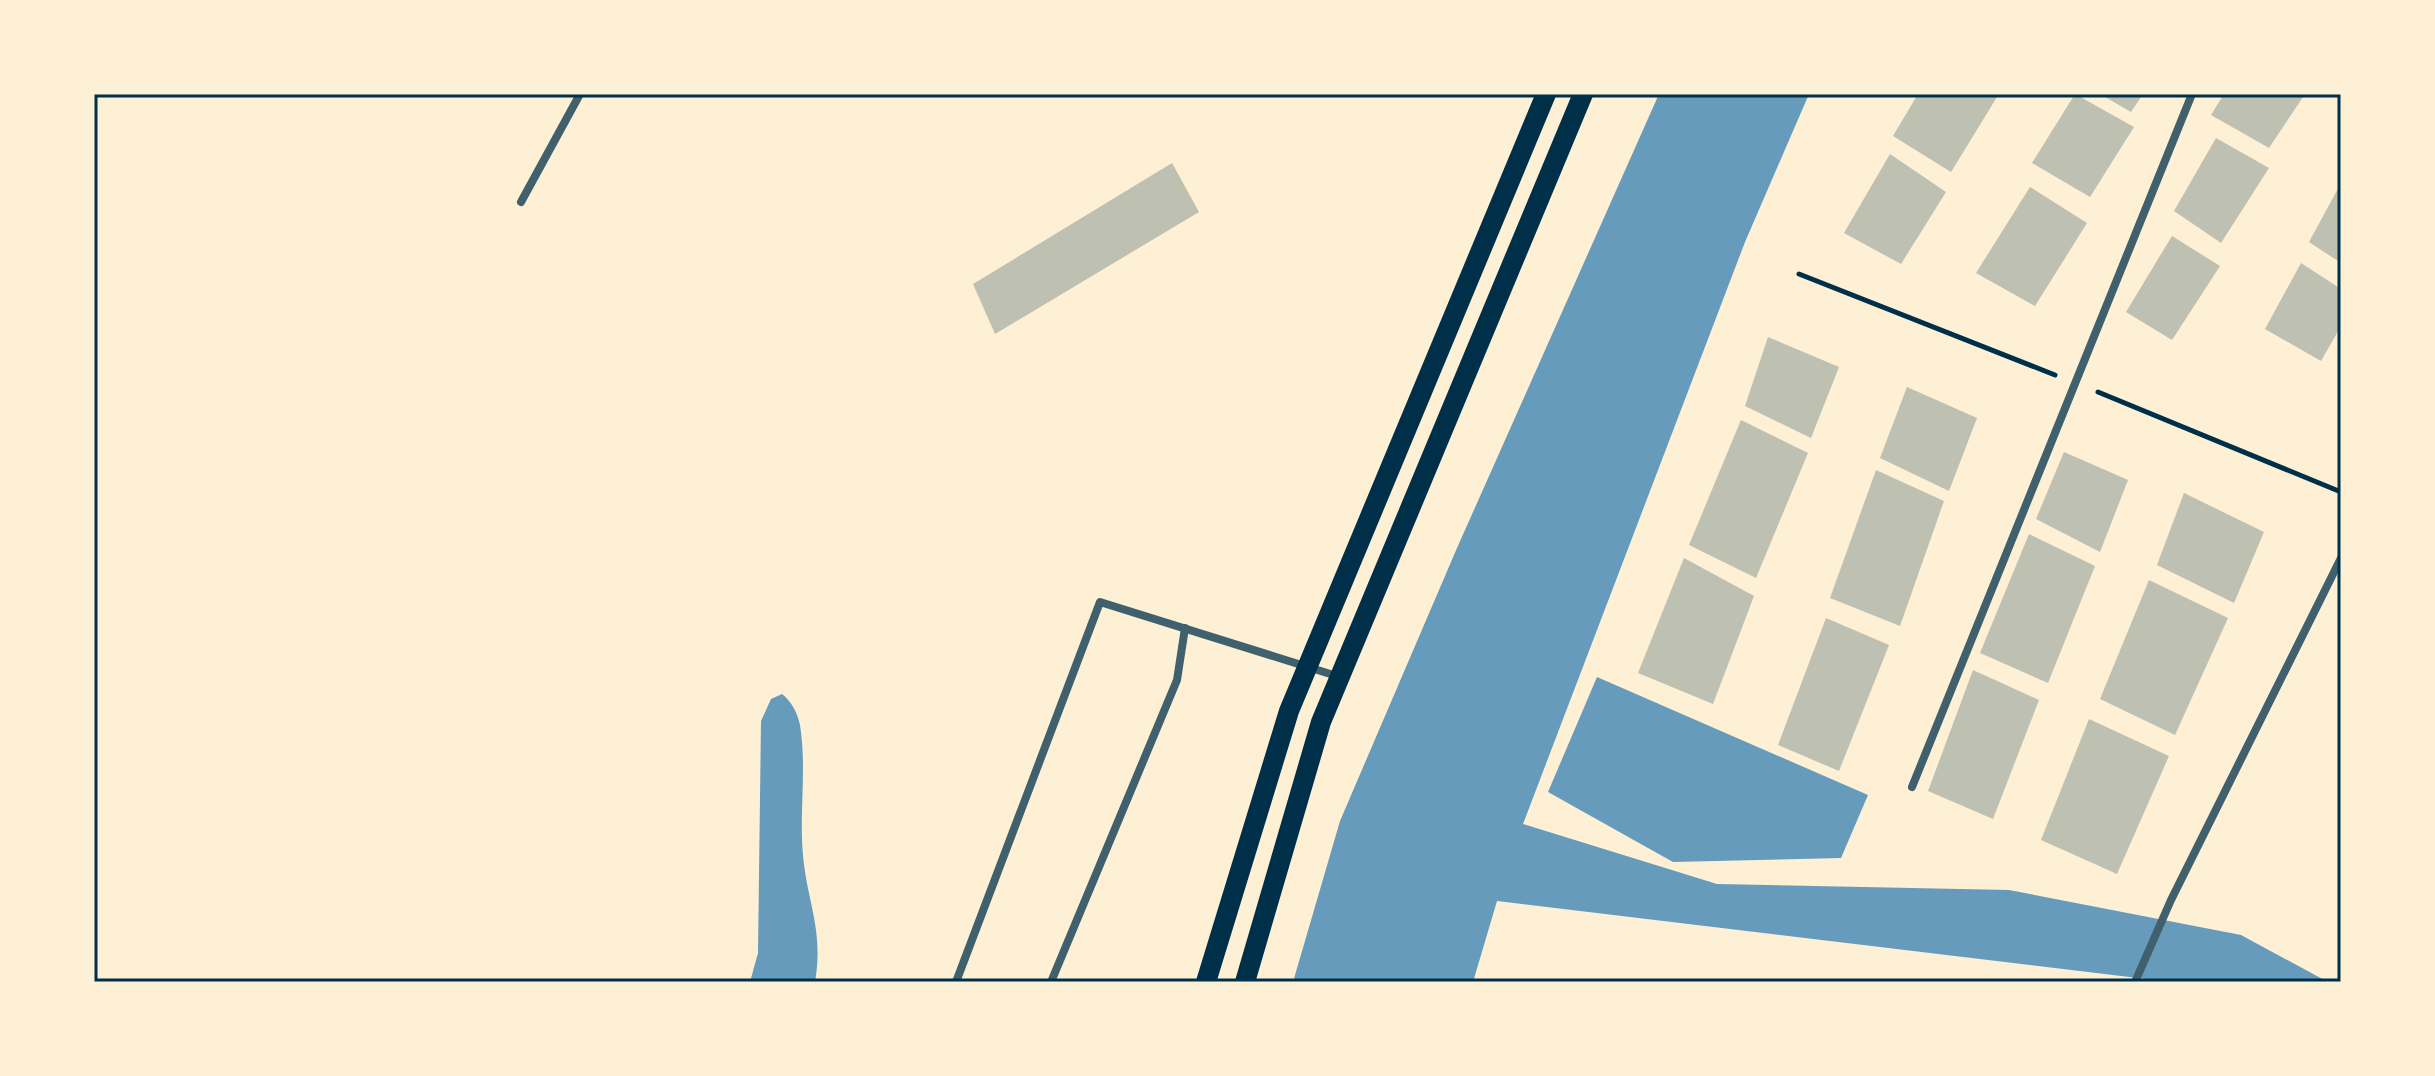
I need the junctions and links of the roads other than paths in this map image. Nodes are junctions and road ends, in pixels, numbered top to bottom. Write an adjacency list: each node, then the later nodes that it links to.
1 (580, 94): 5 (street)
2 (1546, 94): 8 (main road)
3 (1583, 94): 9 (main road)
4 (2192, 94): 10 (street)
5 (521, 202)
6 (2341, 558): 15 (street)
7 (1185, 628): 8 (street); 11 (street); 12 (street)
8 (1307, 666): 9 (street); 13 (main road)
9 (1341, 677): 14 (main road)
10 (1912, 787)
11 (956, 982)
12 (1051, 982)
13 (1206, 982)
14 (1245, 982)
15 (2135, 982)

